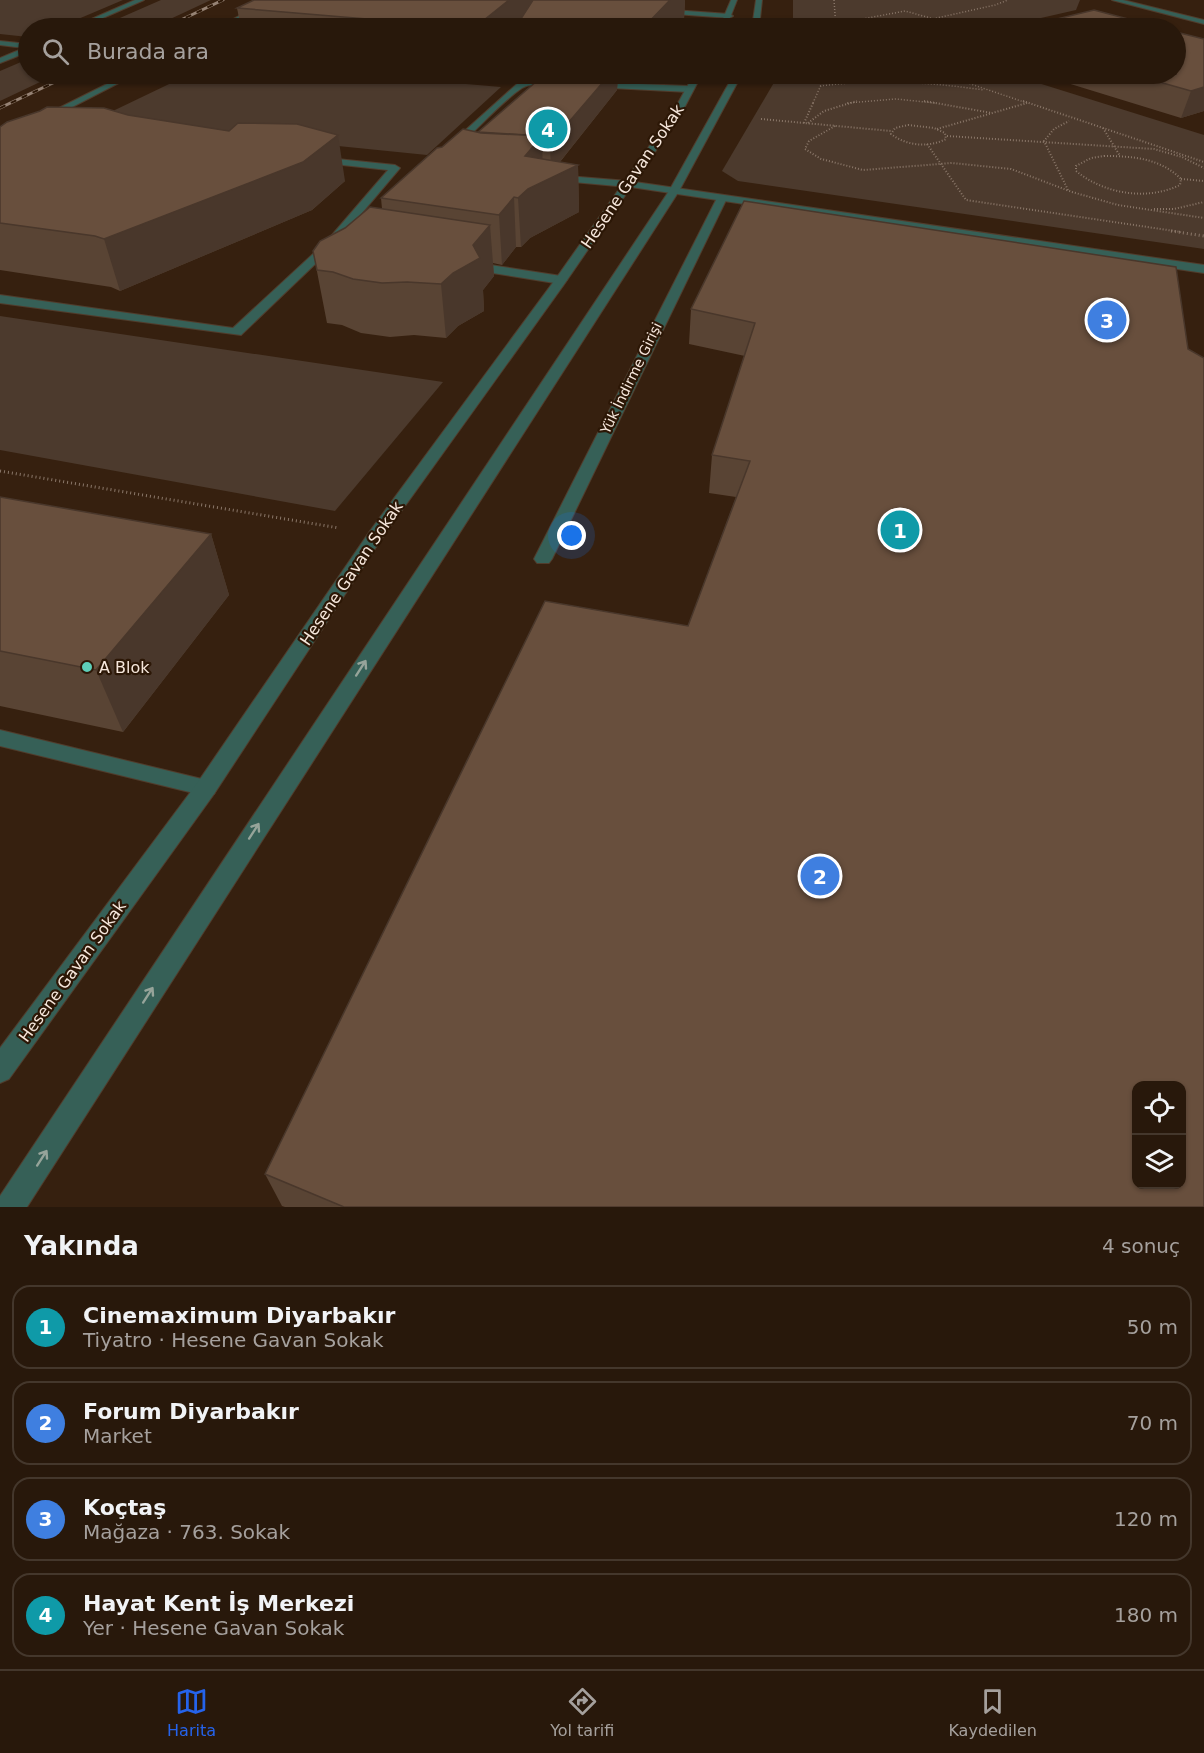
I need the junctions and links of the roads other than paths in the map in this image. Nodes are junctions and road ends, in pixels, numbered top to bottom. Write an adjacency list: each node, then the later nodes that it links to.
1 (141, 0): 9 (street)
2 (275, 0): 10 (street)
3 (734, 0): 8 (street)
4 (759, 0): 11 (street)
5 (1115, 0): 6 (street)
6 (1129, 1): 12 (street)
7 (648, 10): 8 (street)
8 (729, 16)
9 (99, 18)
10 (240, 18)
11 (757, 18)
12 (1204, 22)
13 (0, 43): 14 (street)
14 (18, 46)
15 (18, 52): 16 (street)
16 (0, 61)
17 (112, 84): 23 (street)
18 (526, 84): 24 (street)
19 (598, 84): 22 (street)
20 (692, 84): 22 (street, Hesene Gavan Sokak)
21 (732, 84): 28 (street)
22 (689, 89): 27 (street, Hesene Gavan Sokak)
23 (41, 120)
24 (443, 155)
25 (302, 158): 33 (street)
26 (540, 177): 27 (street)
27 (627, 184): 28 (street); 32 (street, Hesene Gavan Sokak)
28 (674, 190): 29 (street); 38 (street, one-way to 28)
29 (722, 198): 31 (street); 34 (street, Yük İndirme Girişi)
30 (457, 264): 32 (street)
31 (1204, 269)
32 (561, 280): 36 (street, Hesene Gavan Sokak)
33 (0, 299)
34 (543, 559)
35 (0, 738): 36 (street)
36 (206, 788): 37 (street, Hesene Gavan Sokak)
37 (0, 1070)
38 (10, 1207)

